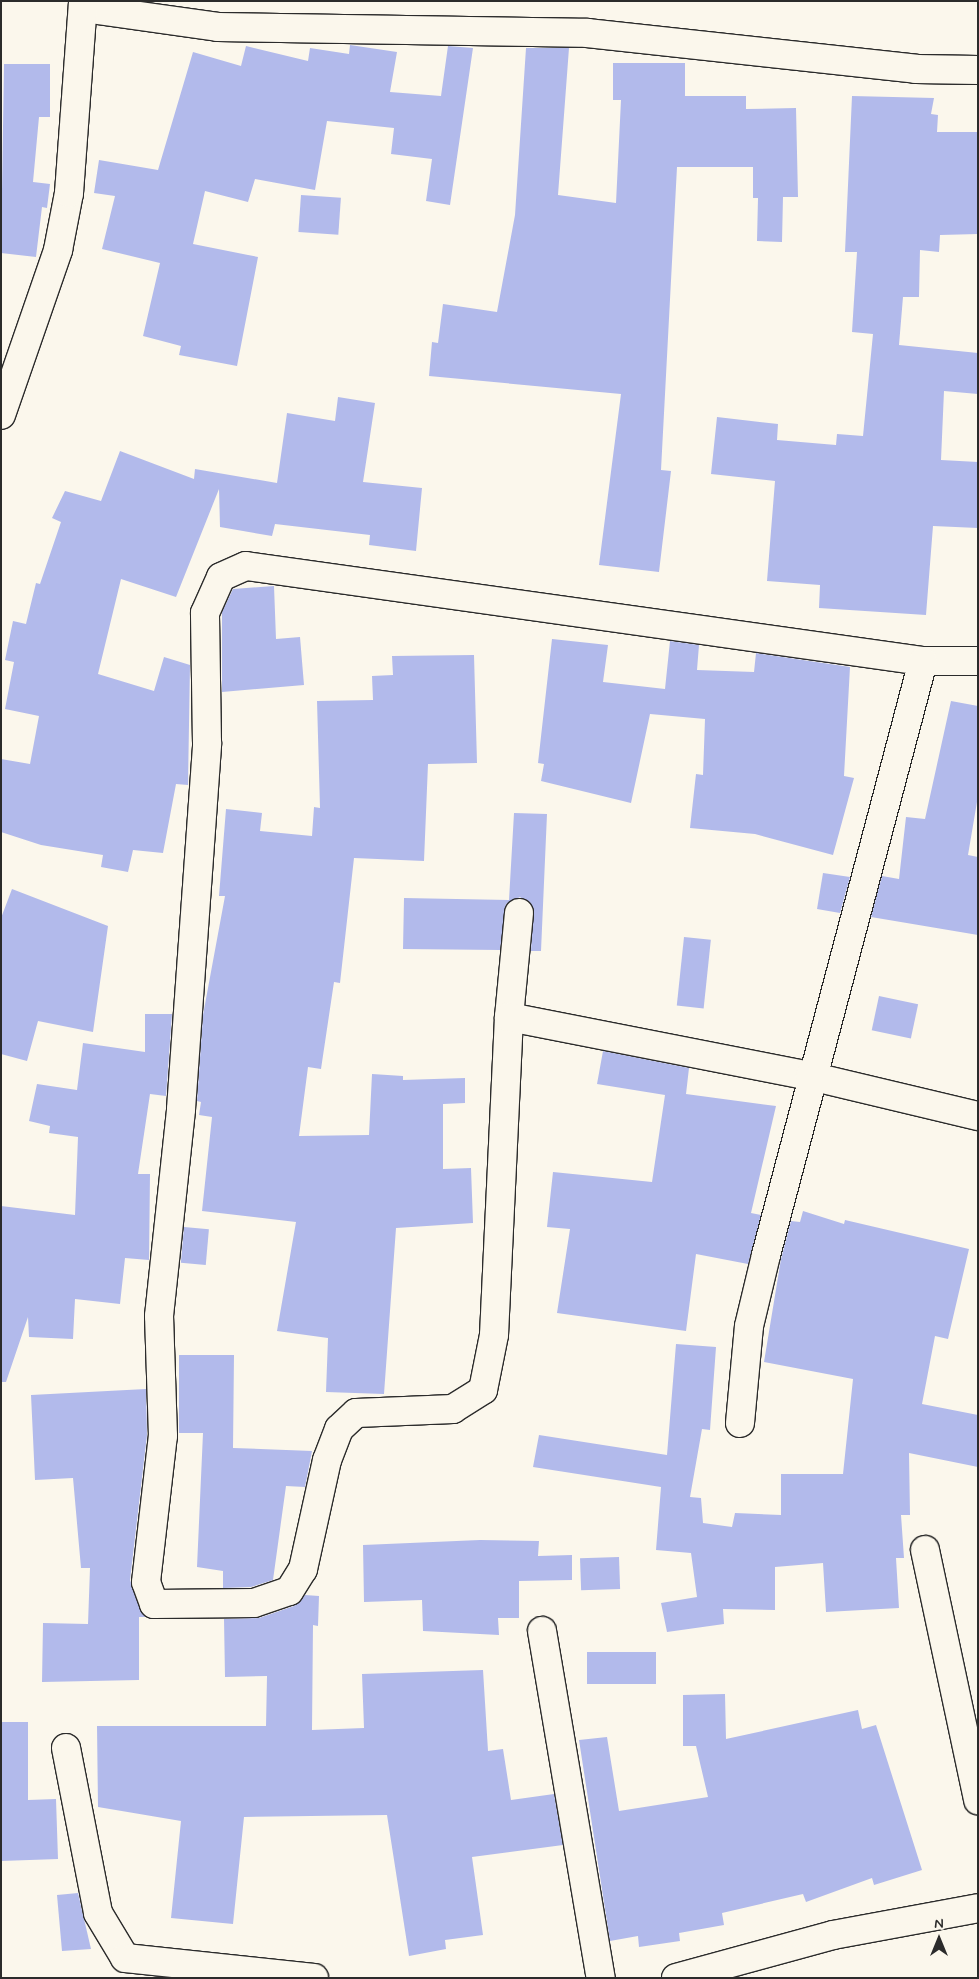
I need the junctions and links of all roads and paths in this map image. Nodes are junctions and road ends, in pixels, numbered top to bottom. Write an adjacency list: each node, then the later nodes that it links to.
1 (83, 5): 2 (street); 3 (street)
2 (978, 70)
3 (7, 389): 4 (street)
4 (1, 415)
5 (923, 661): 6 (street); 8 (street); 9 (street)
6 (978, 661)
7 (519, 913): 8 (street)
8 (509, 1017): 9 (street)
9 (810, 1076): 10 (street); 11 (street)
10 (978, 1116)
11 (740, 1423)
12 (925, 1550): 15 (street)
13 (542, 1631): 18 (street)
14 (66, 1748): 17 (street)
15 (978, 1800)
16 (978, 1908): 19 (street)
17 (314, 1978)
18 (601, 1978)
19 (676, 1978)

